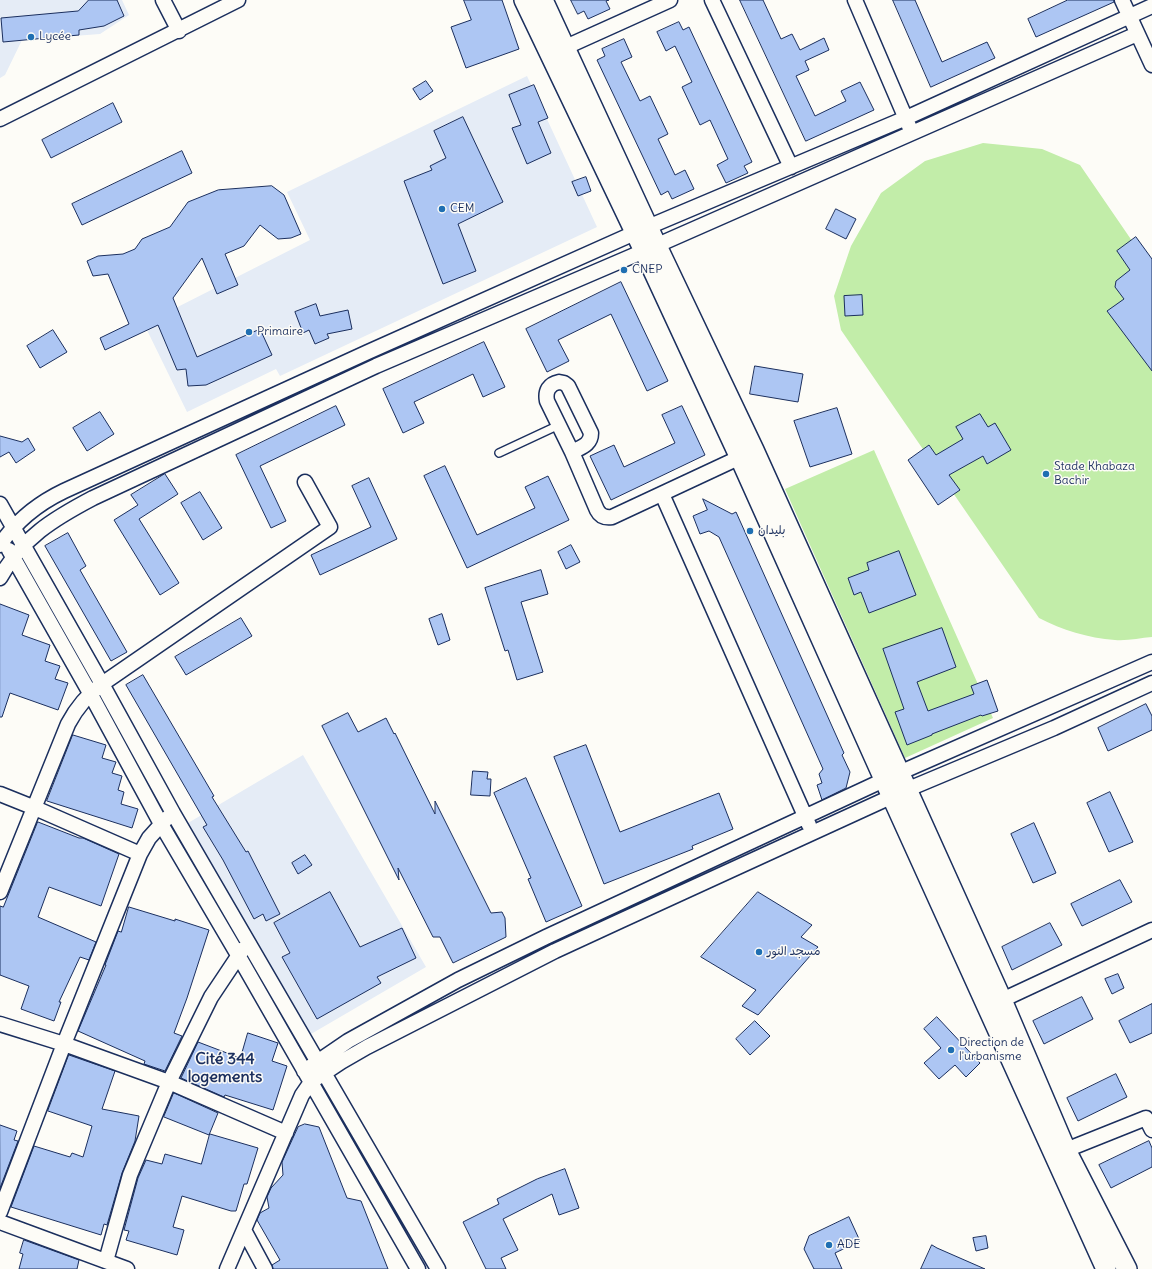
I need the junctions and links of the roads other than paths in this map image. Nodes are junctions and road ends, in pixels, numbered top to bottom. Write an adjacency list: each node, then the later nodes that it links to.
1 (163, 0): 11 (street)
2 (238, 0): 11 (street)
3 (524, 0): 13 (street)
4 (543, 0): 13 (street)
5 (670, 0): 13 (street)
6 (712, 0): 18 (street)
7 (855, 0): 15 (street)
8 (1122, 0): 10 (street)
9 (1152, 6): 10 (street)
10 (1130, 17): 12 (street); 15 (street)
11 (179, 30): 16 (street)
12 (1137, 34): 14 (street); 17 (street)
13 (557, 51): 19 (street)
14 (1152, 65)
15 (906, 118): 17 (street); 18 (street)
16 (0, 119)
17 (912, 133): 20 (street)
18 (791, 167): 19 (street)
19 (642, 230): 20 (street); 28 (street)
20 (650, 248): 24 (street); 30 (street)
21 (559, 425): 22 (street); 22 (street); 23 (lane)
22 (572, 452): 26 (street)
23 (499, 454)
24 (747, 454): 26 (street); 37 (street)
25 (305, 482): 35 (street)
26 (662, 494): 41 (street)
27 (0, 504): 28 (street)
28 (14, 527): 29 (street); 30 (street)
29 (1, 539): 31 (street)
30 (24, 544): 31 (street); 35 (street)
31 (13, 557): 32 (street); 36 (street)
32 (0, 578)
33 (1152, 662): 37 (street)
34 (1152, 683): 37 (street)
35 (102, 684): 36 (street); 40 (street)
36 (90, 693): 39 (street); 42 (street)
37 (895, 785): 41 (street); 43 (street); 53 (street); 71 (street)
38 (0, 794): 39 (street)
39 (35, 808): 44 (street); 45 (street)
40 (173, 813): 42 (street); 49 (street)
41 (805, 817): 43 (street); 46 (street)
42 (161, 824): 44 (street); 50 (street)
43 (812, 833): 47 (street)
44 (140, 854): 55 (street)
45 (0, 892)
46 (613, 906): 47 (street); 51 (street)
47 (620, 921): 52 (street)
48 (1152, 930): 53 (street)
49 (248, 943): 50 (street); 56 (street)
50 (238, 955): 57 (street); 58 (street)
51 (458, 980): 52 (street); 56 (street)
52 (467, 997): 56 (street)
53 (1002, 1000): 61 (street)
54 (0, 1024): 55 (street)
55 (64, 1044): 58 (street); 62 (street)
56 (321, 1067): 57 (street); 70 (street)
57 (308, 1076): 60 (street); 69 (street)
58 (169, 1082): 60 (street); 65 (street)
59 (1152, 1130): 61 (street)
60 (286, 1133): 64 (street)
61 (1066, 1150): 72 (street)
62 (0, 1212)
63 (0, 1222): 65 (street)
64 (244, 1230): 67 (street); 68 (street)
65 (106, 1261): 66 (street)
66 (127, 1269)
67 (227, 1269)
68 (265, 1269)
69 (418, 1269)
70 (438, 1269)
71 (1106, 1269)
72 (1127, 1269)

